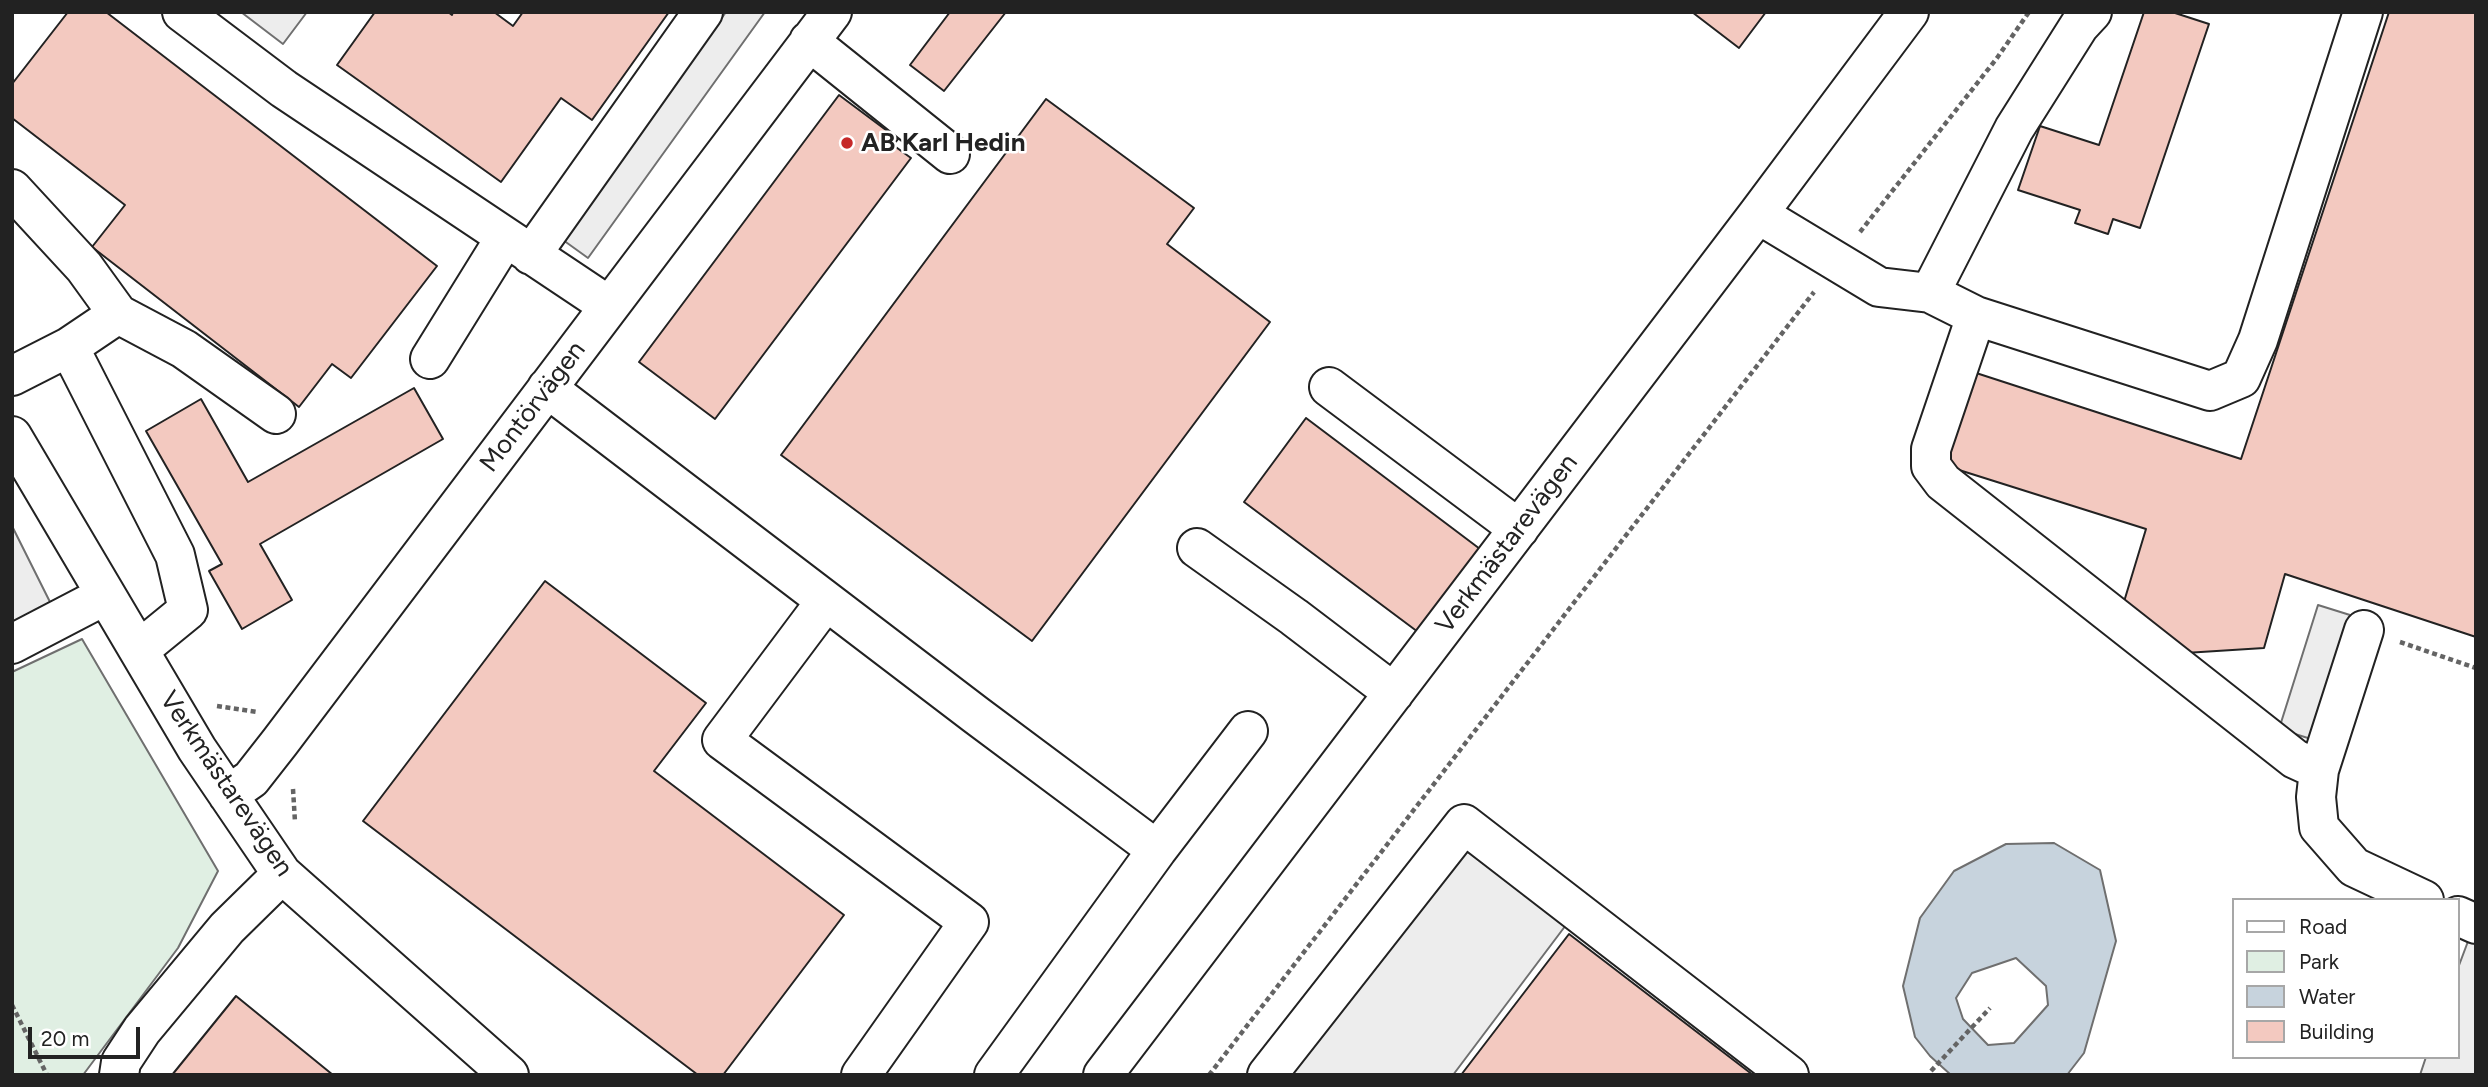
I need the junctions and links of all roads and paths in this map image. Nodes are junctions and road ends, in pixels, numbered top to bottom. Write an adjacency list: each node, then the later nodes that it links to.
1 (182, 12): 11 (street)
2 (703, 12): 11 (street)
3 (1909, 12): 10 (street, Verkmästarevägen)
4 (2029, 12): 12 (path)
5 (2092, 12): 13 (street)
6 (2363, 12): 16 (street)
7 (822, 21): 8 (street); 14 (street, Montörvägen)
8 (950, 154)
9 (12, 189): 15 (street)
10 (1759, 214): 12 (street); 24 (street, Verkmästarevägen)
11 (518, 246): 14 (street); 18 (street)
12 (1837, 261): 13 (street); 53 (path)
13 (1930, 293): 16 (street)
14 (609, 306): 21 (street, Montörvägen)
15 (118, 314): 17 (street); 22 (street)
16 (1976, 316): 36 (street)
17 (69, 347): 19 (street); 30 (street)
18 (430, 359)
19 (12, 376)
20 (1329, 387): 24 (street)
21 (547, 388): 27 (street); 35 (street, Montörvägen)
22 (276, 414)
23 (12, 436): 26 (street, Verkmästarevägen)
24 (1519, 529): 32 (street, Verkmästarevägen)
25 (1197, 548): 32 (street)
26 (106, 595): 29 (street); 30 (street, Verkmästarevägen)
27 (827, 601): 39 (street); 50 (street)
28 (2364, 630): 31 (path); 36 (street)
29 (12, 644)
30 (139, 650): 37 (street, Verkmästarevägen)
31 (2476, 668)
32 (1394, 693): 52 (street, Verkmästarevägen)
33 (210, 703): 35 (path)
34 (1248, 731): 39 (street)
35 (280, 743): 37 (street, Montörvägen); 38 (path)
36 (2319, 770): 41 (street)
37 (228, 795): 40 (street, Verkmästarevägen)
38 (296, 827)
39 (1157, 850): 51 (street)
40 (282, 874): 48 (street); 49 (street, Verkmästarevägen)
41 (2420, 898)
42 (2460, 917): 43 (street)
43 (2476, 924)
44 (12, 1005): 47 (path)
45 (1990, 1008): 46 (path)
46 (1931, 1071)
47 (47, 1075)
48 (119, 1075)
49 (509, 1075)
50 (861, 1075)
51 (994, 1075)
52 (1103, 1075)
53 (1209, 1075)
54 (1267, 1075): 55 (street)
55 (1788, 1075)

